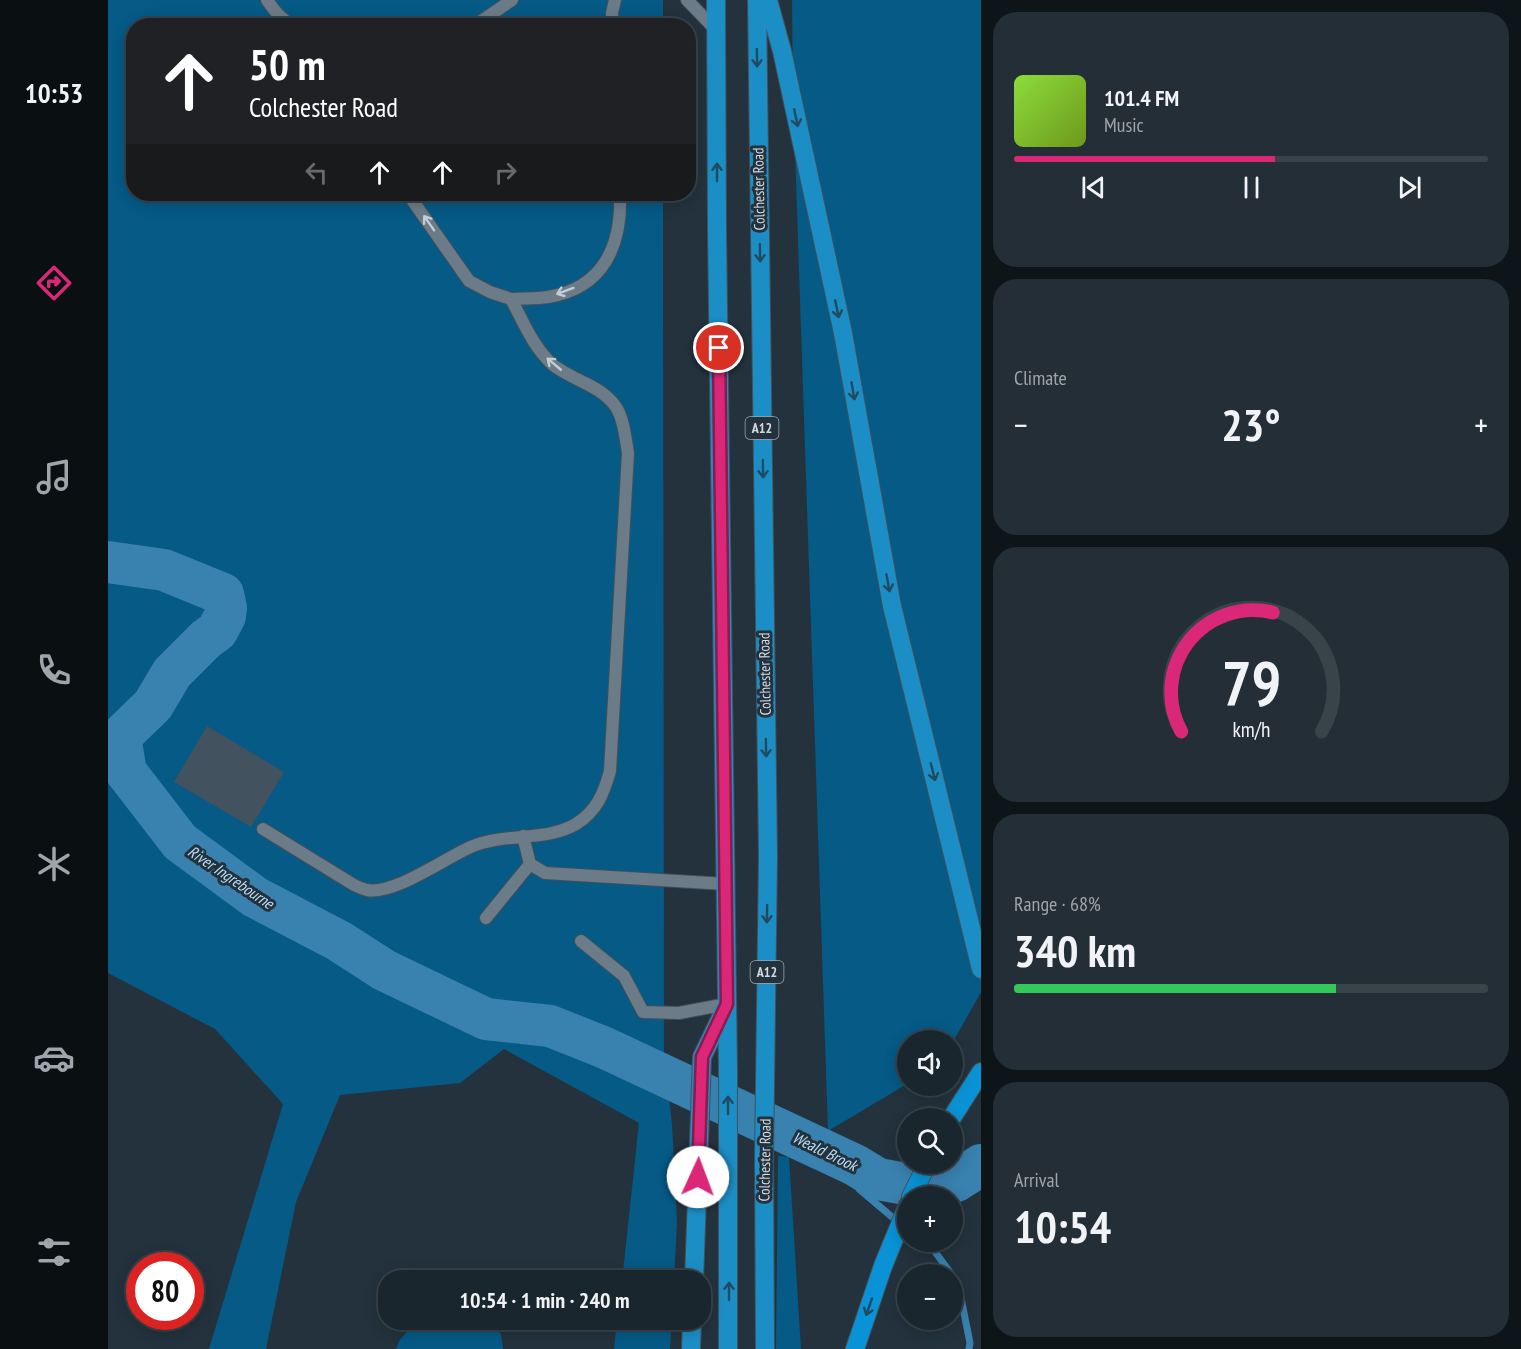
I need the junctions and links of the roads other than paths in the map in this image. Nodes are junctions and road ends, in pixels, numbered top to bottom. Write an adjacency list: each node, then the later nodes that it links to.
1 (267, 0): 8 (lane)
2 (512, 0): 9 (lane)
3 (615, 0): 10 (lane)
4 (687, 0): 11 (lane)
5 (717, 0): 11 (highway)
6 (757, 0): 30 (highway, Colchester Road / A12, one-way to 30)
7 (768, 0): 21 (highway, one-way to 21)
8 (281, 18)
9 (486, 18)
10 (612, 18)
11 (717, 31): 18 (highway, one-way to 11)
12 (413, 201): 14 (lane, one-way to 12)
13 (620, 201): 14 (lane, one-way to 14)
14 (510, 299): 16 (lane, one-way to 14)
15 (263, 829): 16 (lane)
16 (523, 836): 17 (lane)
17 (530, 864): 18 (lane); 19 (lane)
18 (726, 884): 22 (highway)
19 (486, 918)
20 (581, 941): 22 (lane)
21 (981, 969)
22 (727, 1004): 26 (highway); 29 (highway, one-way to 22)
23 (976, 1079): 24 (highway)
24 (958, 1108)
25 (897, 1232): 31 (highway, one-way to 31)
26 (694, 1270)
27 (692, 1330): 28 (highway)
28 (691, 1349)
29 (729, 1349)
30 (765, 1349)
31 (855, 1349)

